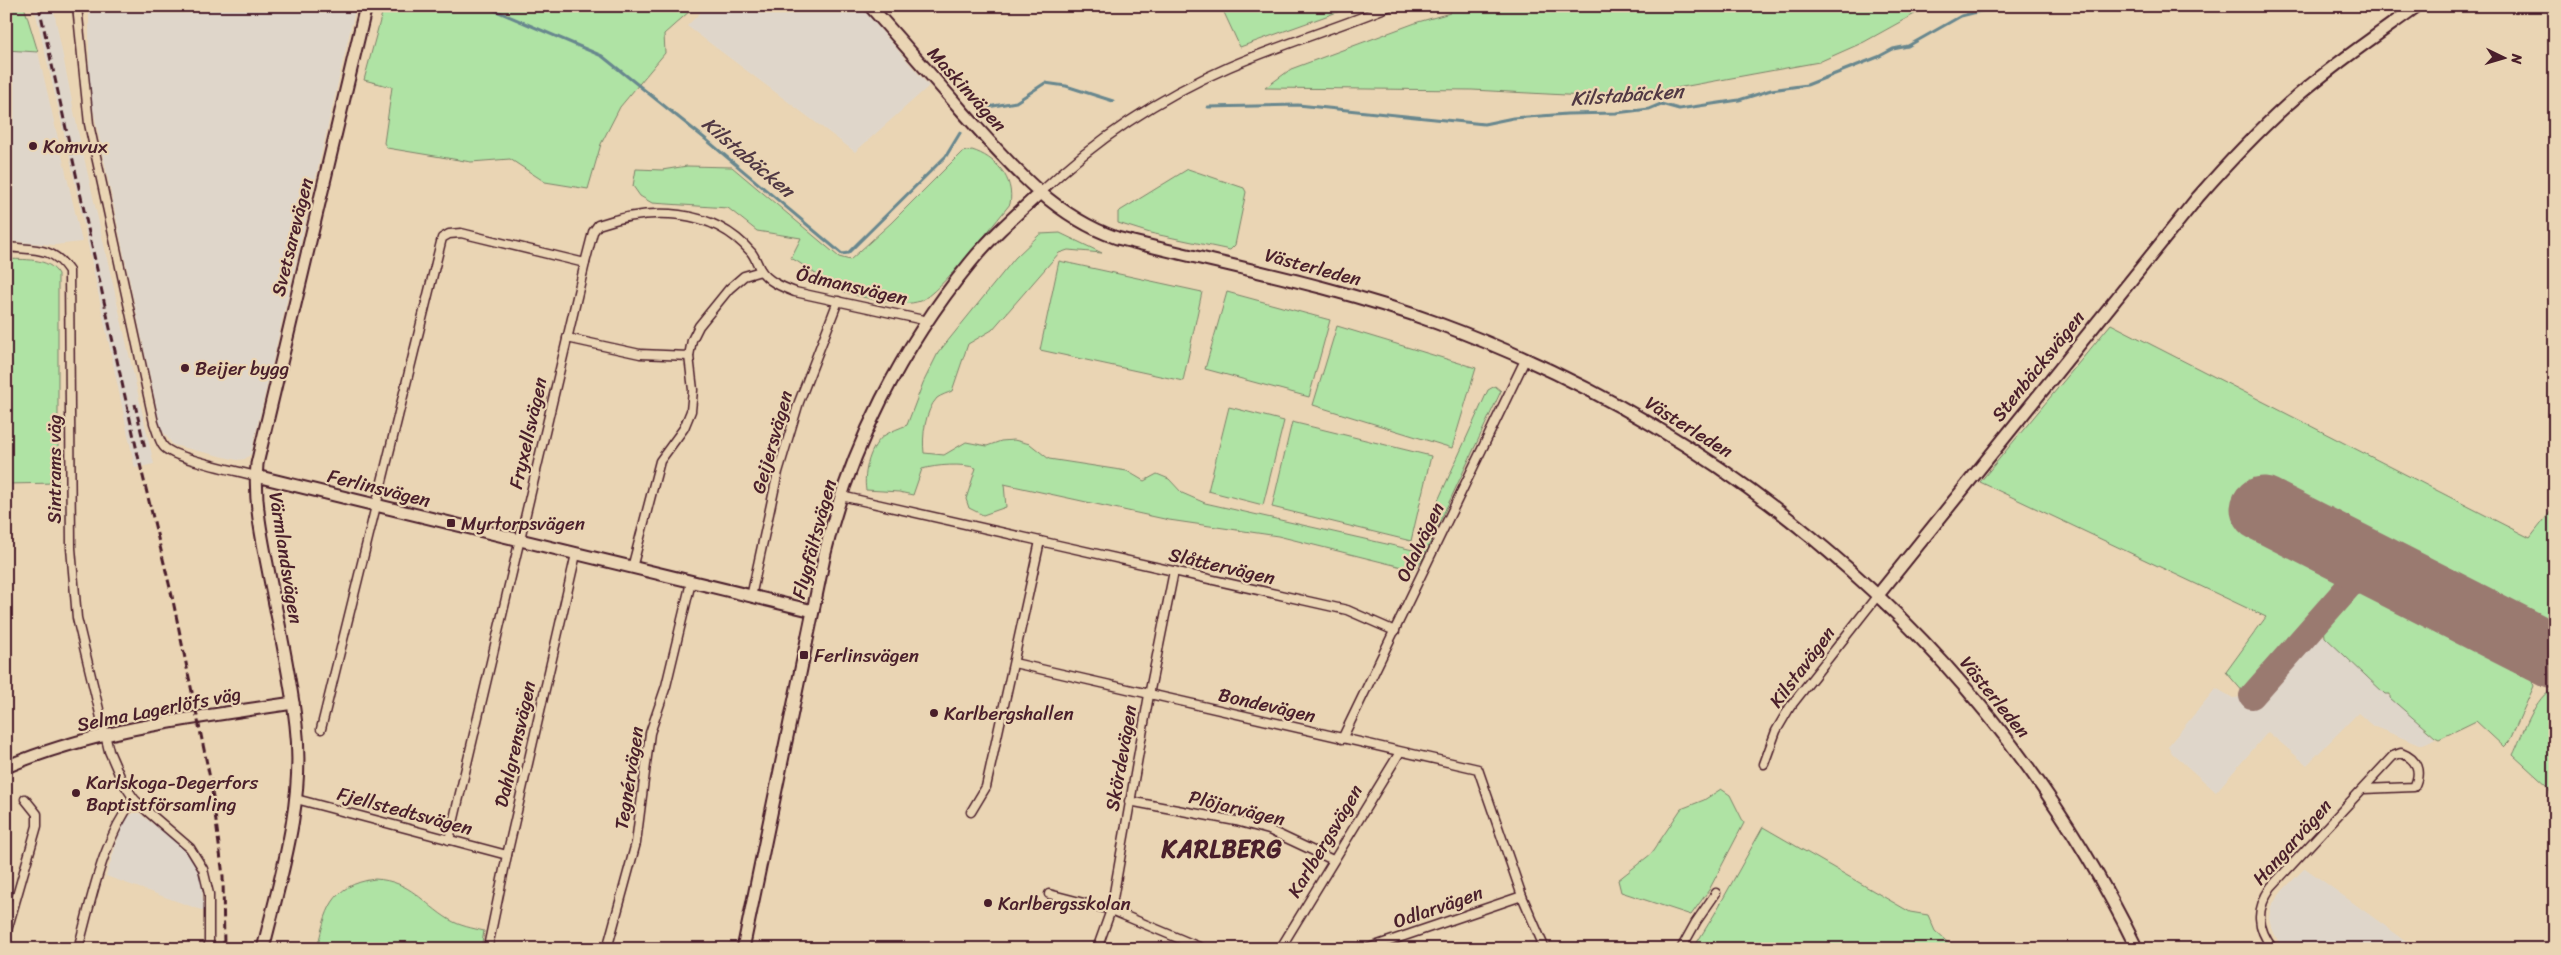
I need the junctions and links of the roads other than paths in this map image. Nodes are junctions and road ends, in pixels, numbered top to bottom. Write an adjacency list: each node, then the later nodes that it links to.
1 (77, 6): 15 (street, Värmlandsvägen)
2 (366, 6): 15 (street, Svetsarevägen)
3 (870, 6): 6 (street, Maskinvägen)
4 (1390, 6): 6 (street)
5 (2417, 6): 24 (street, Stenbäcksvägen)
6 (1040, 193): 11 (street, Flygfältsvägen); 14 (street, Västerleden)
7 (6, 247): 32 (street, Sintrams väg)
8 (585, 263): 9 (street, Ödmansvägen); 12 (street, Fryxellsvägen); 17 (street)
9 (761, 271): 10 (street, Ödmansvägen); 13 (street)
10 (838, 300): 11 (street, Ödmansvägen); 25 (street, Geijersvägen)
11 (928, 321): 16 (street, Flygfältsvägen)
12 (567, 338): 13 (street); 18 (street, Fryxellsvägen)
13 (689, 356): 21 (street)
14 (1526, 358): 24 (street, Västerleden); 27 (street, Odalvägen)
15 (256, 476): 17 (street, Ferlinsvägen); 30 (street, Värmlandsvägen)
16 (841, 496): 19 (street, Slåttervägen); 26 (street, Flygfältsvägen)
17 (375, 505): 18 (street, Ferlinsvägen); 31 (street)
18 (519, 540): 20 (street, Ferlinsvägen); 43 (street, Fryxellsvägen)
19 (1040, 541): 22 (street, Slåttervägen); 28 (street)
20 (576, 554): 21 (street, Ferlinsvägen); 44 (street, Dahlgrensvägen)
21 (632, 568): 23 (street, Ferlinsvägen)
22 (1174, 571): 27 (street, Slåttervägen); 29 (street, Skördevägen)
23 (691, 582): 25 (street, Ferlinsvägen); 55 (street, Tegnérvägen)
24 (1878, 595): 35 (street, Kilstavägen); 63 (street, Västerleden)
25 (752, 597): 26 (street, Ferlinsvägen)
26 (813, 611): 56 (street, Flygfältsvägen)
27 (1395, 630): 33 (street, Odalvägen)
28 (1014, 663): 29 (street, Bondevägen); 42 (street)
29 (1149, 695): 33 (street, Bondevägen); 41 (street, Skördevägen)
30 (293, 703): 32 (street, Selma Lagerlöfs väg); 40 (street, Värmlandsvägen)
31 (321, 729)
32 (106, 734): 36 (street, Selma Lagerlöfs väg); 39 (street, Sintrams väg)
33 (1342, 739): 34 (street, Bondevägen)
34 (1400, 752): 45 (street, Karlbergsvägen); 48 (street, Bondevägen)
35 (1764, 764)
36 (6, 767)
37 (2362, 789): 37 (street, Hangarvägen); 64 (street, Hangarvägen)
38 (25, 799): 50 (street)
39 (134, 799): 52 (street); 53 (street, Sintrams väg)
40 (296, 799): 43 (street, Fjellstedtsvägen); 54 (street, Värmlandsvägen)
41 (1129, 801): 45 (street, Plöjarvägen); 49 (street, Skördevägen)
42 (971, 812)
43 (449, 840): 44 (street, Fjellstedtsvägen)
44 (507, 855): 51 (street, Dahlgrensvägen)
45 (1332, 860): 59 (street, Karlbergsvägen)
46 (1716, 893): 62 (street)
47 (1049, 894): 49 (street)
48 (1522, 896): 60 (street, Odlarvägen); 61 (street, Bondevägen)
49 (1111, 910): 57 (street, Skördevägen); 58 (street)
50 (6, 934)
51 (489, 942)
52 (78, 949)
53 (210, 949)
54 (263, 949)
55 (607, 949)
56 (743, 949)
57 (1097, 949)
58 (1204, 949)
59 (1280, 949)
60 (1366, 949)
61 (1545, 949)
62 (1681, 949)
63 (2137, 949)
64 (2273, 949)

